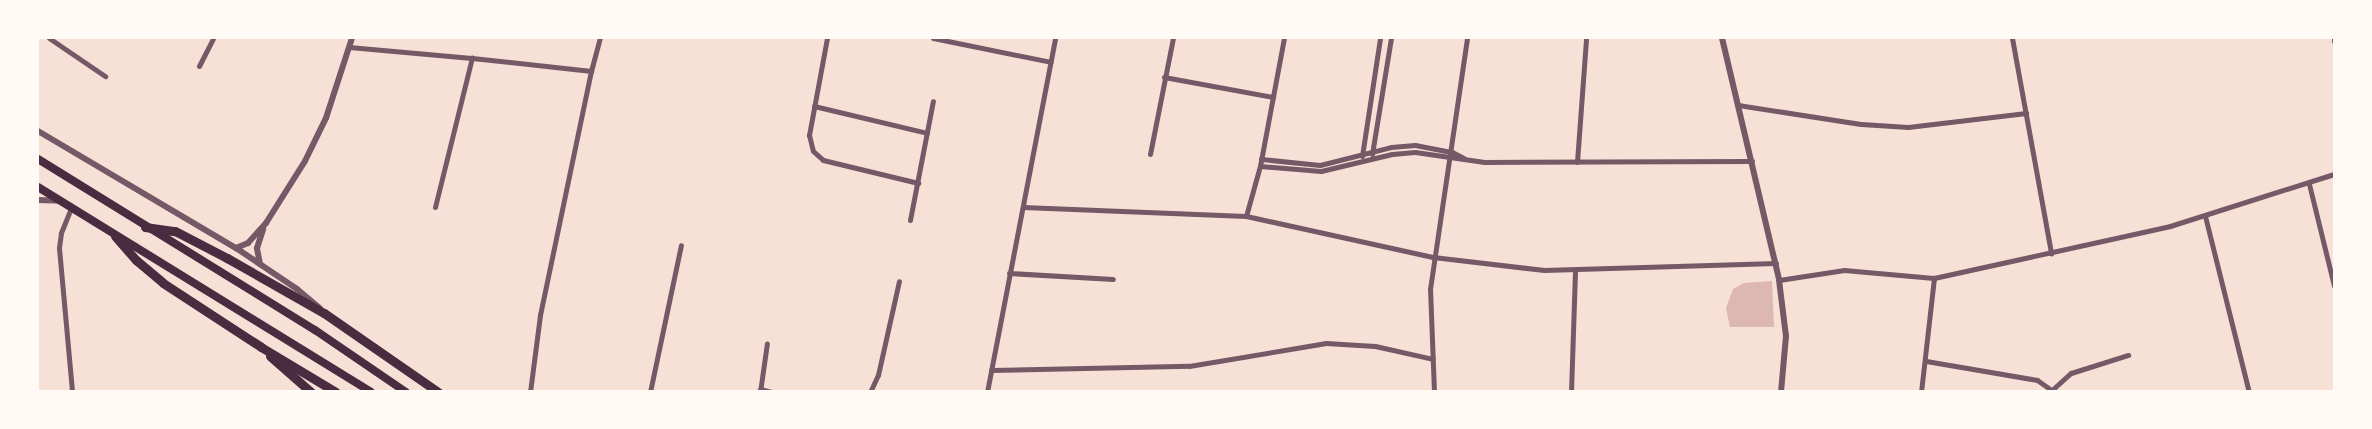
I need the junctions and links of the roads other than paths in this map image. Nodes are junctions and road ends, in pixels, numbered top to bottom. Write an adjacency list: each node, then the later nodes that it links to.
1 (49, 38): 26 (street)
2 (214, 38): 24 (street)
3 (352, 38): 19 (street)
4 (600, 38): 25 (street)
5 (827, 38): 31 (street)
6 (933, 38): 17 (street)
7 (1055, 38): 23 (street)
8 (1173, 38): 27 (street)
9 (1284, 38): 28 (street)
10 (1380, 38): 20 (street)
11 (1391, 38): 21 (street)
12 (1467, 38): 36 (street)
13 (1586, 38): 45 (street)
14 (1722, 38): 30 (street)
15 (2012, 38): 32 (street)
16 (2334, 38): 18 (street)
17 (945, 39): 23 (street)
18 (2334, 41)
19 (349, 47): 22 (street); 59 (street)
20 (1378, 50): 21 (street); 38 (street)
21 (1389, 50): 35 (street)
22 (472, 58): 25 (street); 53 (street)
23 (1051, 62): 54 (street)
24 (199, 66)
25 (591, 71): 90 (street)
26 (106, 76)
27 (1164, 76): 28 (street); 37 (street)
28 (1273, 97): 43 (street)
29 (934, 100): 34 (street)
30 (1738, 105): 32 (street); 46 (street)
31 (814, 106): 34 (street); 48 (street)
32 (2026, 113): 64 (street)
33 (38, 131): 63 (street)
34 (928, 133): 48 (street)
35 (1372, 152): 36 (street); 38 (street); 41 (street)
36 (1452, 152): 39 (street); 42 (street)
37 (1150, 154)
38 (1362, 155): 43 (street); 44 (street)
39 (1465, 158): 42 (street); 45 (street)
40 (38, 159): 60 (main road)
41 (1372, 159): 42 (street); 44 (street)
42 (1451, 159): 65 (street)
43 (1260, 162): 44 (street); 56 (street)
44 (1362, 162)
45 (1577, 162): 46 (street)
46 (1752, 162): 66 (street)
47 (2334, 174): 49 (street)
48 (918, 183): 58 (street)
49 (2309, 184): 57 (street); 74 (street)
50 (38, 187): 52 (main road)
51 (38, 200): 52 (street)
52 (61, 201): 55 (main road)
53 (435, 207)
54 (1023, 207): 56 (street); 69 (street)
55 (71, 208): 61 (main road); 84 (street)
56 (1246, 216): 65 (street)
57 (2205, 216): 64 (street); 99 (street)
58 (910, 220)
59 (266, 224): 63 (street); 67 (street)
60 (145, 227): 75 (highway); 88 (main road)
61 (115, 236): 77 (highway); 87 (main road)
62 (681, 245): 91 (street)
63 (236, 248): 67 (street)
64 (2051, 253): 71 (street)
65 (1433, 257): 68 (street); 79 (street)
66 (1776, 262): 68 (street); 73 (street)
67 (260, 264): 75 (street)
68 (1575, 272): 96 (street)
69 (1009, 273): 70 (street); 81 (street)
70 (1113, 278)
71 (1934, 278): 73 (street); 80 (street)
72 (899, 280): 93 (street)
73 (1779, 280): 97 (street)
74 (2334, 286)
75 (324, 313): 89 (highway)
76 (766, 343): 82 (street)
77 (261, 347): 85 (highway); 86 (highway)
78 (2128, 355): 83 (street)
79 (1433, 358): 81 (street); 95 (street)
80 (1926, 360): 83 (street); 98 (street)
81 (991, 370): 94 (street)
82 (760, 390): 92 (street)
83 (2053, 390)
84 (72, 392)
85 (310, 392)
86 (336, 392)
87 (371, 392)
88 (406, 392)
89 (438, 392)
90 (530, 392)
91 (650, 392)
92 (772, 392)
93 (870, 392)
94 (987, 392)
95 (1434, 392)
96 (1570, 392)
97 (1781, 392)
98 (1921, 392)
99 (2248, 392)

